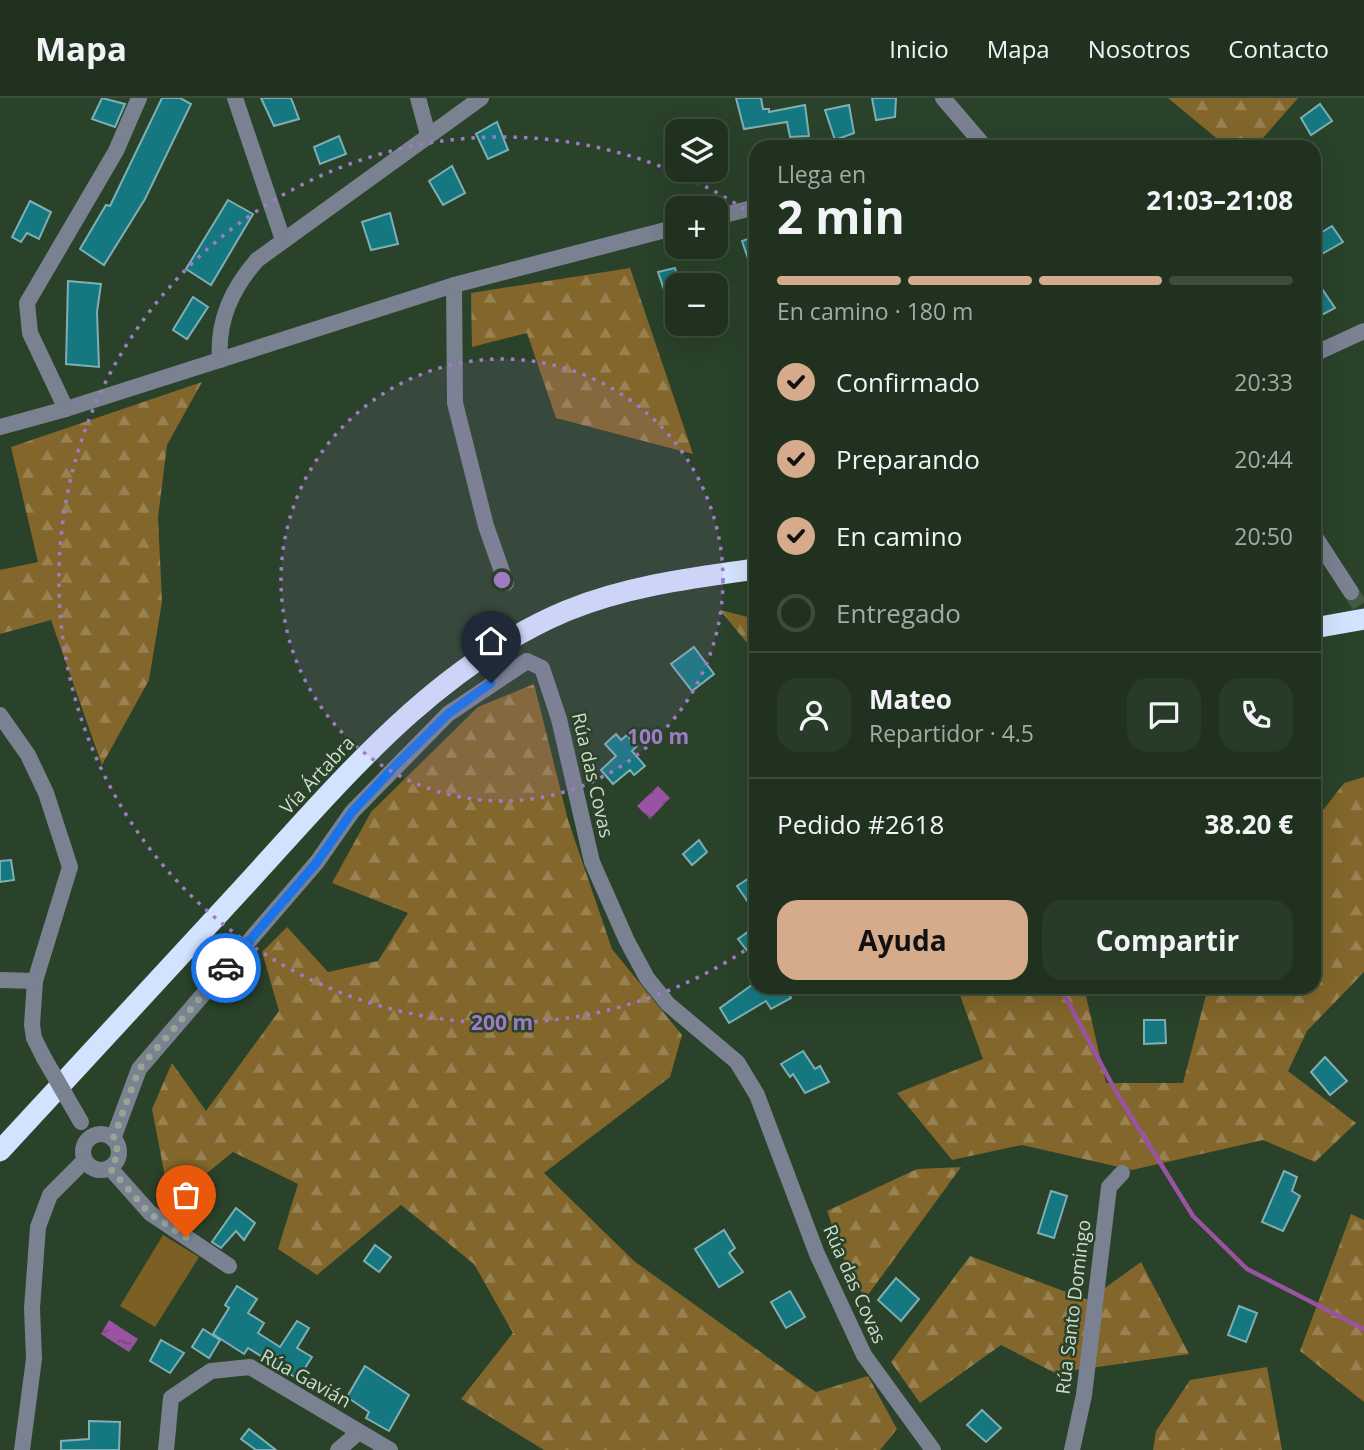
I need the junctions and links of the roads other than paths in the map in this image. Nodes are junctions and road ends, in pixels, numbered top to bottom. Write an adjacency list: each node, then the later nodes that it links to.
1 (139, 98): 16 (street)
2 (235, 98): 11 (street)
3 (418, 98): 6 (street)
4 (481, 98): 6 (street)
5 (943, 98): 7 (street)
6 (428, 135): 11 (street)
7 (979, 140)
8 (749, 209): 9 (street)
9 (728, 214)
10 (665, 230): 12 (street)
11 (283, 240): 15 (street)
12 (454, 285): 15 (street); 20 (street)
13 (1364, 331): 14 (street)
14 (1321, 351)
15 (220, 359): 16 (street)
16 (66, 409): 17 (street)
17 (0, 427)
18 (1321, 546): 21 (street)
19 (749, 570): 29 (highway, Vía Ártabra)
20 (506, 583)
21 (1351, 592)
22 (1364, 619): 23 (highway)
23 (1321, 627)
24 (0, 715): 26 (street)
25 (0, 980): 26 (street)
26 (34, 981): 27 (street, bridge)
27 (90, 1138): 28 (street); 30 (street)
28 (113, 1139): 31 (street); 39 (street, Rúa das Covas)
29 (0, 1151)
30 (85, 1160): 31 (street); 35 (street)
31 (110, 1168): 33 (street)
32 (1122, 1173): 40 (street, Rúa Santo Domingo)
33 (229, 1266)
34 (359, 1432): 36 (street, Rúa Gavián); 37 (street); 38 (street, Rúa Gavián)
35 (22, 1450)
36 (166, 1450)
37 (338, 1450)
38 (390, 1450)
39 (933, 1450)
40 (1072, 1450)

